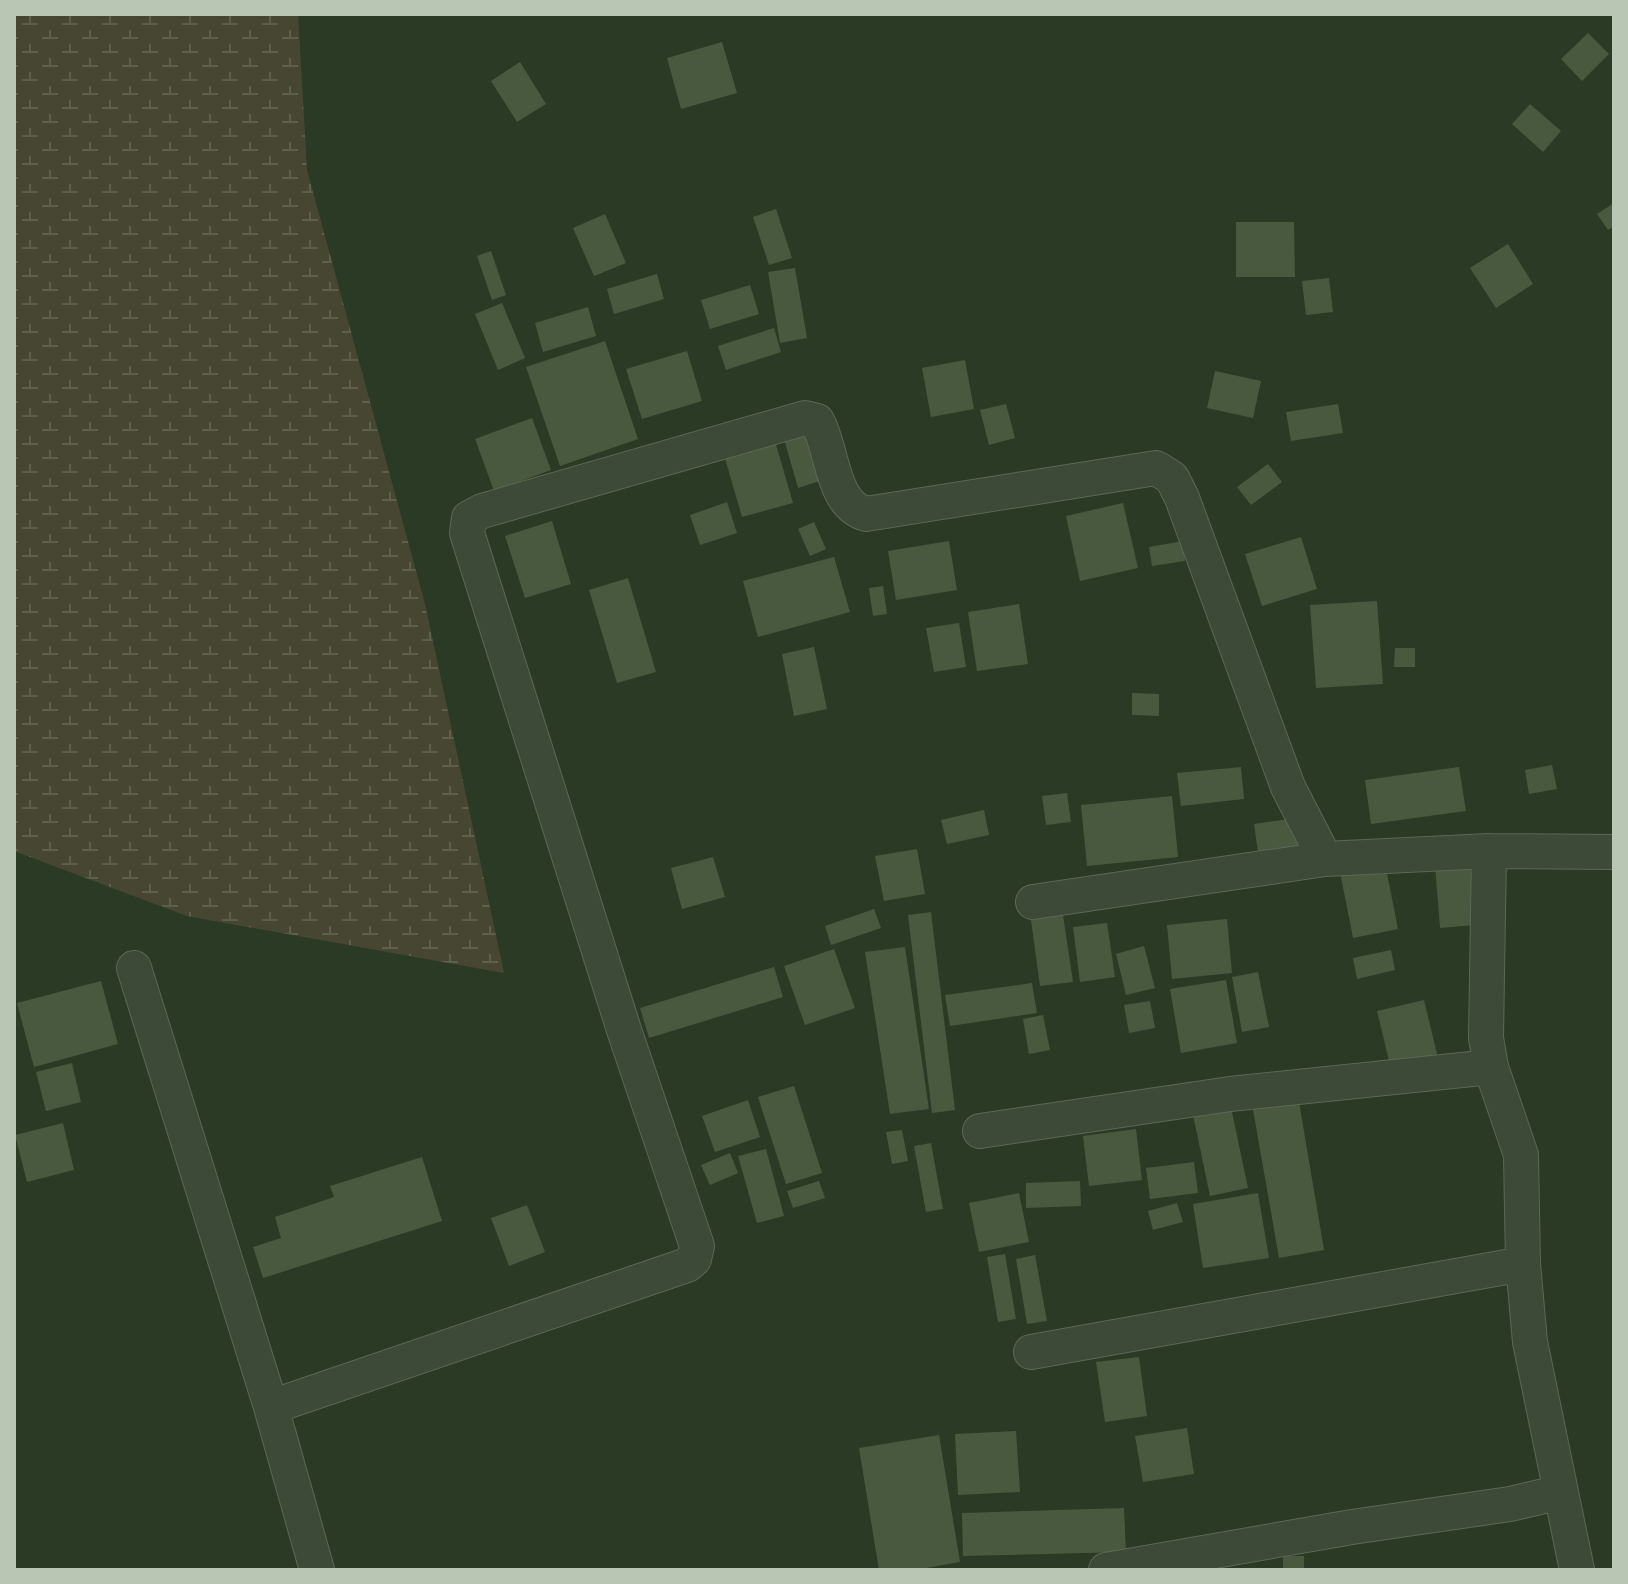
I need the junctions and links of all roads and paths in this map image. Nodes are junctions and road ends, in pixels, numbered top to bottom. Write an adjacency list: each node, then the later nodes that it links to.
1 (1489, 851): 2 (street); 3 (street); 6 (street)
2 (1614, 852)
3 (1325, 859): 4 (street); 10 (street)
4 (1033, 902)
5 (134, 968): 10 (street)
6 (1491, 1067): 7 (street); 8 (street)
7 (980, 1131)
8 (1523, 1264): 9 (street); 11 (street)
9 (1031, 1352)
10 (271, 1407): 12 (street)
11 (1561, 1492): 13 (street); 14 (street)
12 (317, 1570)
13 (1106, 1570)
14 (1577, 1570)

